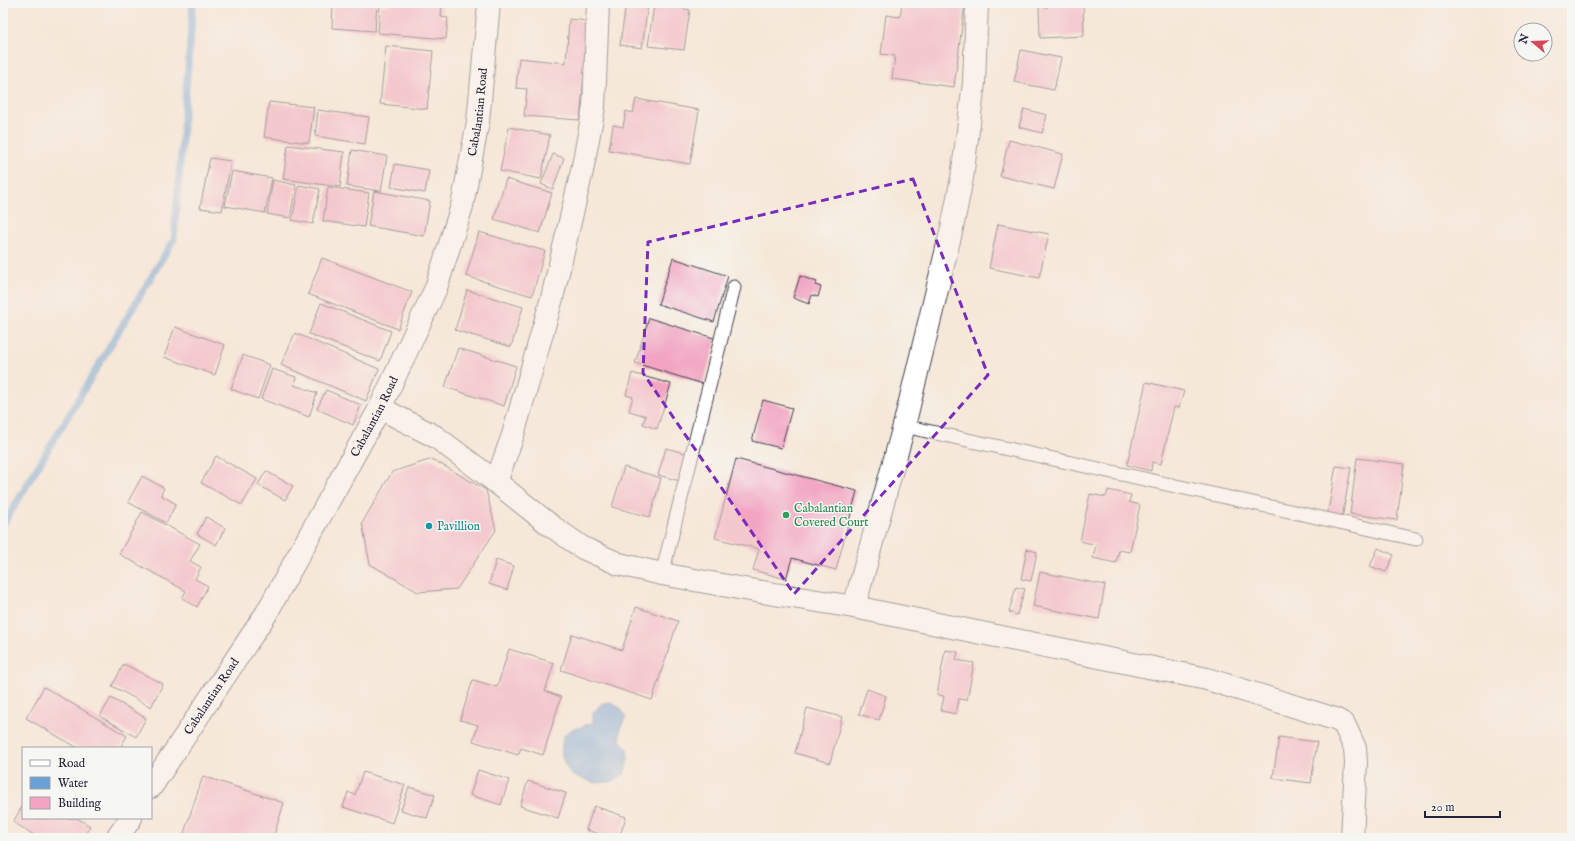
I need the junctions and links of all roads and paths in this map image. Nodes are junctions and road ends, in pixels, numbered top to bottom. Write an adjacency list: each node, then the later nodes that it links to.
1 (489, 3): 5 (street, Cabalantian Road)
2 (598, 3): 7 (street)
3 (977, 3): 6 (street)
4 (734, 287): 9 (lane)
5 (380, 408): 7 (street); 11 (street, Cabalantian Road)
6 (904, 426): 8 (lane); 10 (street)
7 (496, 482): 9 (street)
8 (1416, 539)
9 (662, 574): 10 (street)
10 (854, 607): 14 (street)
11 (152, 785)
12 (130, 819): 13 (street)
13 (117, 838)
14 (1352, 838)

